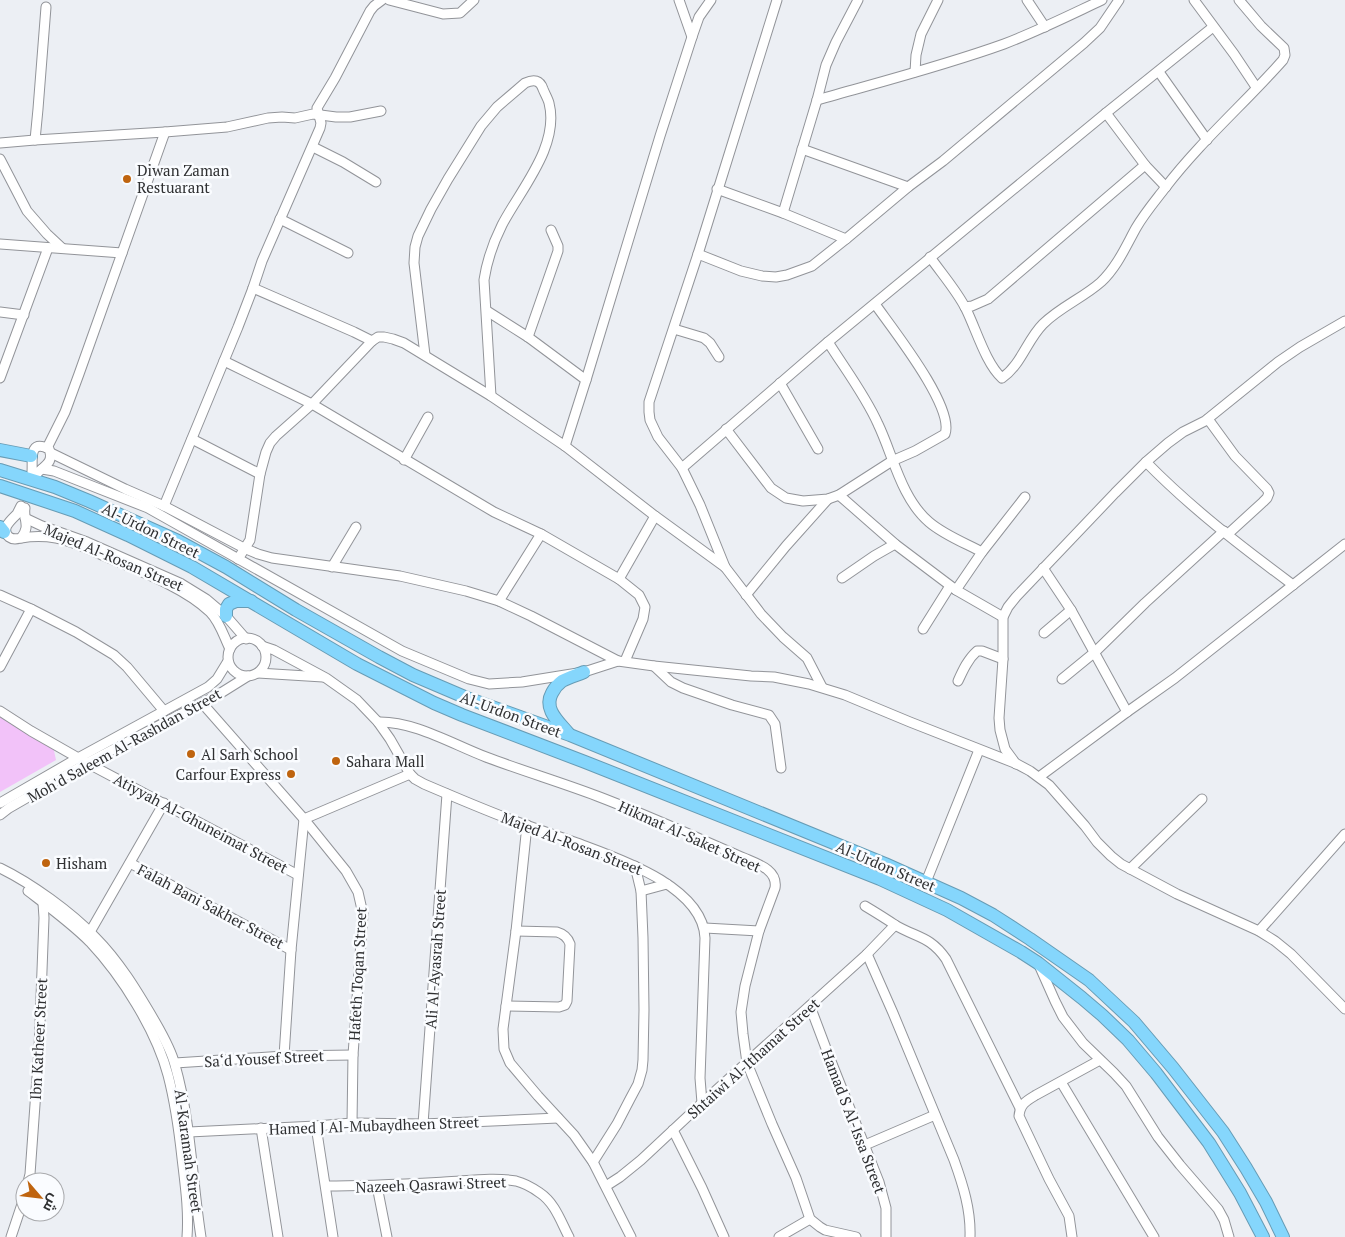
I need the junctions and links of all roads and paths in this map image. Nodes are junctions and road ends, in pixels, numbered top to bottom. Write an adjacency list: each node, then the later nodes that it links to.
1 (382, 0): 25 (street)
2 (389, 0): 3 (street)
3 (474, 0)
4 (680, 0): 18 (street)
5 (711, 0): 18 (street)
6 (776, 0): 37 (street)
7 (858, 0): 22 (street)
8 (938, 0): 19 (street)
9 (1027, 0): 16 (street)
10 (1119, 0): 15 (street)
11 (1194, 0): 17 (street)
12 (1239, 0): 21 (street)
13 (1100, 1): 15 (street); 16 (street)
14 (46, 7): 27 (street)
15 (1106, 19): 36 (street)
16 (1045, 27): 19 (street)
17 (1213, 27): 20 (street); 21 (street)
18 (692, 37): 64 (street)
19 (916, 72): 22 (street)
20 (1159, 72): 24 (street); 28 (street)
21 (1256, 88): 28 (street)
22 (817, 100): 31 (street)
23 (381, 111): 25 (street)
24 (1106, 113): 33 (street); 48 (street)
25 (319, 116): 26 (street); 30 (street)
26 (165, 132): 27 (street); 45 (street)
27 (35, 140): 29 (street)
28 (1207, 140): 35 (street)
29 (0, 143)
30 (313, 147): 34 (street); 39 (street)
31 (802, 149): 36 (street); 38 (street)
32 (0, 159): 44 (street)
33 (1145, 165): 35 (street); 51 (street)
34 (376, 182)
35 (1166, 186): 51 (street)
36 (908, 187): 41 (street)
37 (717, 189): 38 (street); 47 (street)
38 (783, 213): 41 (street)
39 (280, 219): 46 (street); 49 (street)
40 (551, 230): 57 (street)
41 (846, 240): 47 (street)
42 (0, 244): 43 (street)
43 (48, 248): 44 (street); 54 (street)
44 (62, 248): 45 (street)
45 (122, 253): 75 (street)
46 (348, 253)
47 (698, 254): 56 (street)
48 (930, 257): 50 (street); 51 (street)
49 (253, 288): 58 (street); 62 (street)
50 (875, 304): 59 (street); 78 (street)
51 (966, 308)
52 (486, 311): 57 (street); 60 (street); 66 (street)
53 (0, 312): 54 (street)
54 (24, 315): 63 (street)
55 (1345, 321): 69 (street)
56 (674, 329): 61 (street); 80 (street)
57 (528, 337): 64 (street)
58 (372, 341): 60 (street); 67 (street)
59 (828, 342): 65 (street); 78 (street)
60 (425, 355): 66 (street)
61 (719, 358)
62 (224, 360): 67 (street); 71 (street)
63 (0, 378)
64 (586, 380): 72 (street)
65 (780, 383): 70 (street); 73 (street)
66 (491, 396): 72 (street)
67 (312, 404): 77 (street); 83 (street)
68 (428, 417): 77 (street)
69 (1208, 418): 79 (street); 93 (street)
70 (726, 430): 80 (street); 87 (street)
71 (192, 439): 83 (street); 88 (street)
72 (565, 446): 89 (street)
73 (818, 449)
74 (0, 450): 76 (highway)
75 (49, 450): 76 (street); 81 (street); 88 (street)
76 (31, 456): 81 (street)
77 (404, 460): 94 (street)
78 (892, 461): 85 (street); 99 (street)
79 (1146, 462): 93 (street); 103 (street)
80 (682, 468): 102 (street)
81 (42, 469): 100 (street)
82 (0, 470): 139 (highway, Al-Urdon Street)
83 (260, 474): 98 (street)
84 (0, 486): 110 (highway, Al-Urdon Street)
85 (839, 495): 87 (street); 96 (street)
86 (1025, 498): 99 (street)
87 (828, 499): 109 (street)
88 (164, 506): 98 (street)
89 (655, 516): 102 (street); 104 (street)
90 (25, 518): 92 (street); 95 (street); 114 (street, Majed Al-Rosan Street)
91 (356, 527): 101 (street)
92 (2, 529): 95 (street)
93 (1226, 533): 106 (street); 121 (street)
94 (541, 534): 104 (street); 111 (street)
95 (21, 538): 120 (street, Majed Al-Rosan Street)
96 (895, 544): 105 (street); 107 (street)
97 (1345, 544): 106 (street)
98 (244, 548): 100 (street); 101 (street)
99 (982, 552): 107 (street)
100 (238, 559): 127 (street)
101 (332, 567): 111 (street)
102 (726, 567): 109 (street)
103 (1043, 568): 113 (street); 115 (street)
104 (619, 578): 123 (street)
105 (842, 578)
106 (1293, 585): 137 (street)
107 (953, 588): 115 (street); 116 (street)
108 (0, 595): 112 (street)
109 (746, 595): 133 (street)
110 (252, 601): 114 (highway); 174 (highway, Al-Urdon Street)
111 (499, 601): 123 (street)
112 (31, 609): 126 (street); 136 (street)
113 (1071, 610): 117 (street); 121 (street)
114 (226, 616): 118 (street, Majed Al-Rosan Street)
115 (1003, 617): 122 (street)
116 (923, 628)
117 (1044, 633)
118 (246, 638): 119 (street); 120 (street)
119 (262, 646): 128 (street); 130 (street, Majed Al-Rosan Street)
120 (230, 649): 124 (street)
121 (1095, 652): 131 (street); 137 (street)
122 (1003, 659): 132 (street); 143 (street)
123 (621, 661): 125 (street); 127 (street)
124 (228, 662): 129 (street); 136 (street, Moh'd Saleem Al-Rashdan Street)
125 (654, 666): 133 (street); 144 (street)
126 (0, 667)
127 (584, 672): 139 (highway)
128 (258, 673): 129 (street); 130 (street)
129 (248, 676): 134 (street, Moh'd Saleem Al-Rashdan Street)
130 (326, 678): 138 (street, Majed Al-Rosan Street)
131 (1062, 679)
132 (958, 681)
133 (822, 688): 140 (street)
134 (202, 703): 142 (street, Moh'd Saleem Al-Rashdan Street); 152 (street, Hafeth Toqan Street)
135 (0, 711): 141 (street, Atiyyah Al-Ghuneimat Street)
136 (164, 711): 141 (street, Moh'd Saleem Al-Rashdan Street)
137 (1127, 712): 146 (street)
138 (378, 722): 145 (street, Majed Al-Rosan Street); 171 (street, Hikmat Al-Saket Street)
139 (570, 735): 161 (highway, Al-Urdon Street)
140 (979, 750): 143 (street); 161 (street)
141 (78, 758): 142 (street, Atiyyah Al-Ghuneimat Street); 150 (street, Moh'd Saleem Al-Rashdan Street)
142 (87, 763): 149 (street, Atiyyah Al-Ghuneimat Street); 151 (street, Moh'd Saleem Al-Rashdan Street)
143 (1016, 764): 146 (street)
144 (780, 768)
145 (410, 774): 147 (street, Majed Al-Rosan Street); 152 (street)
146 (1040, 778): 158 (street)
147 (447, 794): 153 (street, Majed Al-Rosan Street); 189 (street, Ali Al-Ayasrah Street)
148 (1202, 799): 158 (street)
149 (164, 803): 155 (street); 160 (street, Atiyyah Al-Ghuneimat Street)
150 (0, 804)
151 (0, 815)
152 (304, 819): 160 (street); 178 (street, Hafeth Toqan Street)
153 (527, 825): 156 (street, Majed Al-Rosan Street); 168 (street)
154 (1345, 834): 169 (street)
155 (130, 863): 170 (street); 172 (street, Falah Bani Sakher Street)
156 (635, 866): 162 (street, Majed Al-Rosan Street); 163 (street)
157 (0, 868): 164 (street, Al-Karamah Street)
158 (1130, 869): 169 (street)
159 (0, 874): 164 (street, Al-Karamah Street)
160 (298, 875): 172 (street)
161 (926, 882): 220 (highway, Al-Urdon Street)
162 (666, 884): 163 (street); 167 (street, Majed Al-Rosan Street)
163 (640, 891): 195 (street)
164 (45, 900): 170 (street, Al-Karamah Street); 196 (street, Ibn Katheer Street); 204 (street, Al-Karamah Street)
165 (865, 906): 166 (street)
166 (895, 924): 173 (street, Shtaiwi Al-Ithamat Street); 185 (street)
167 (705, 928): 171 (street); 184 (street)
168 (516, 931): 175 (street); 175 (street)
169 (1259, 931): 177 (street)
170 (90, 932): 181 (street, Al-Karamah Street)
171 (759, 932): 182 (street, Hikmat Al-Saket Street)
172 (291, 950): 179 (street)
173 (867, 954): 176 (street, Shtaiwi Al-Ithamat Street); 186 (street)
174 (1038, 963): 180 (street); 219 (highway, Al-Urdon Street)
175 (506, 1006): 187 (street)
176 (810, 1006): 182 (street, Shtaiwi Al-Ithamat Street); 194 (street, Hamad S Al-Issa Street)
177 (1345, 1009)
178 (353, 1054): 179 (street, Sa‘d Yousef Street); 188 (street, Hafeth Toqan Street)
179 (284, 1056): 181 (street, Sa‘d Yousef Street)
180 (1100, 1060): 183 (street); 218 (street)
181 (175, 1063): 193 (street, Al-Karamah Street)
182 (747, 1063): 184 (street, Shtaiwi Al-Ithamat Street); 200 (street, Hikmat Al-Saket Street)
183 (1061, 1082): 185 (street); 217 (street)
184 (702, 1103): 192 (street, Shtaiwi Al-Ithamat Street)
185 (1020, 1108): 216 (street)
186 (935, 1115): 194 (street); 215 (street)
187 (558, 1118): 189 (street, Hamed J Al-Mubaydheen Street); 195 (street)
188 (352, 1123): 189 (street, Hamed J Al-Mubaydheen Street); 190 (street, Hamed J Al-Mubaydheen Street)
189 (423, 1124)
190 (316, 1126): 191 (street, Hamed J Al-Mubaydheen Street); 197 (street)
191 (261, 1128): 193 (street, Hamed J Al-Mubaydheen Street); 206 (street)
192 (673, 1130): 199 (street, Shtaiwi Al-Ithamat Street); 211 (street)
193 (189, 1132): 205 (street, Al-Karamah Street)
194 (865, 1145): 214 (street, Hamad S Al-Issa Street)
195 (593, 1162): 199 (street)
196 (30, 1172)
197 (326, 1186): 198 (street, Nazeeh Qasrawi Street); 207 (street)
198 (377, 1186): 208 (street); 209 (street, Nazeeh Qasrawi Street)
199 (606, 1186): 210 (street)
200 (810, 1219): 202 (street); 212 (street)
201 (16, 1222): 203 (street)
202 (835, 1235): 213 (street)
203 (11, 1237)
204 (187, 1237)
205 (201, 1237)
206 (278, 1237)
207 (333, 1237)
208 (386, 1237)
209 (569, 1237)
210 (631, 1237)
211 (724, 1237)
212 (779, 1237)
213 (856, 1237)
214 (886, 1237)
215 (970, 1237)
216 (1072, 1237)
217 (1154, 1237)
218 (1229, 1237)
219 (1263, 1237)
220 (1283, 1237)

